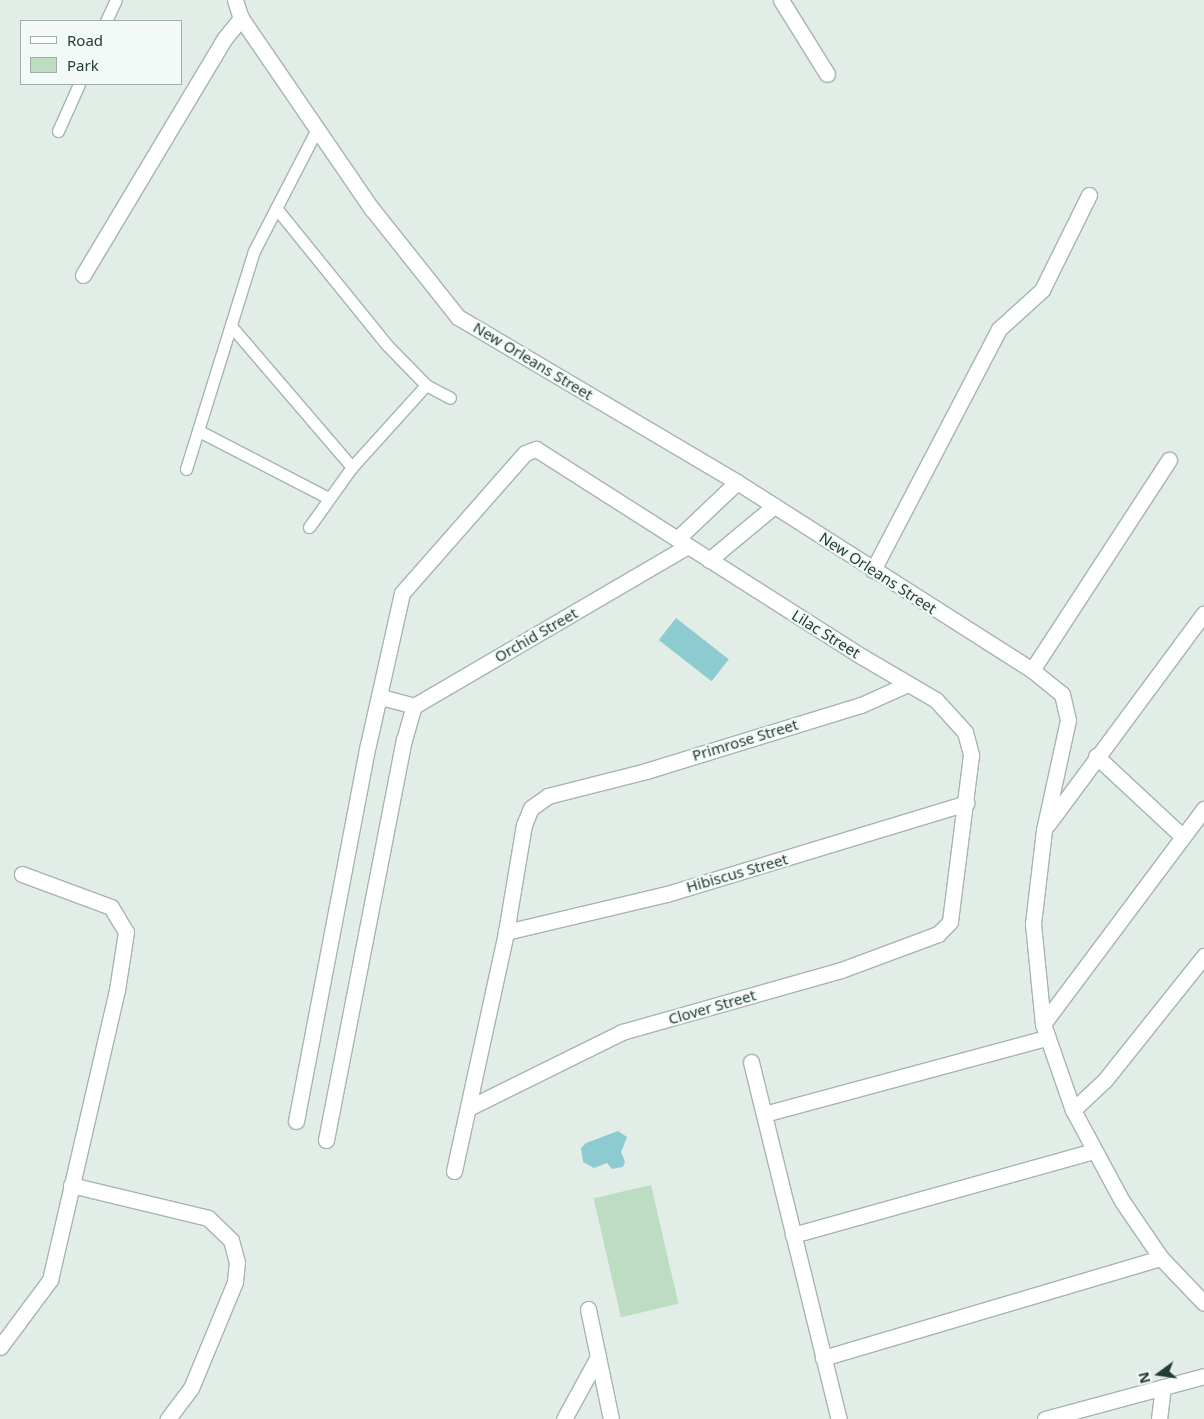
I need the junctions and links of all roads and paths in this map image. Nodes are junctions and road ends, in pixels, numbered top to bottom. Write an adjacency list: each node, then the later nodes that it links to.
1 (116, 0): 5 (lane)
2 (235, 0): 4 (street, New Orleans Street)
3 (781, 0): 6 (street)
4 (241, 18): 8 (street, New Orleans Street); 12 (street)
5 (106, 20)
6 (827, 74)
7 (79, 85): 9 (lane)
8 (317, 129): 11 (lane); 20 (street, New Orleans Street)
9 (58, 131)
10 (1089, 195): 26 (street)
11 (276, 208): 13 (lane); 14 (lane)
12 (83, 274)
13 (230, 326): 16 (lane); 18 (lane)
14 (426, 385): 15 (lane); 18 (lane)
15 (450, 398)
16 (199, 431): 19 (lane); 21 (lane)
17 (1169, 460): 28 (street)
18 (352, 467): 21 (lane)
19 (186, 469)
20 (737, 482): 22 (street, New Orleans Street); 24 (street, Orchid Street)
21 (328, 498): 23 (lane)
22 (774, 506): 25 (street); 26 (street, New Orleans Street)
23 (309, 527)
24 (683, 542): 25 (street, Lilac Street); 30 (street, Lilac Street); 31 (street, Orchid Street)
25 (709, 560): 29 (street, Lilac Street)
26 (874, 570): 28 (street, New Orleans Street)
27 (1204, 614): 32 (street)
28 (1032, 670): 35 (street, New Orleans Street)
29 (908, 684): 33 (street, Lilac Street); 39 (street, Primrose Street)
30 (381, 697): 31 (street); 46 (street)
31 (414, 706): 47 (street)
32 (1096, 756): 35 (street); 36 (street)
33 (966, 803): 38 (street, Lilac Street); 39 (street, Hibiscus Street)
34 (1204, 809): 36 (street)
35 (1044, 830): 41 (street, New Orleans Street)
36 (1182, 836): 41 (street)
37 (22, 874): 50 (street)
38 (952, 914): 43 (street, Clover Street)
39 (506, 932): 43 (street, Primrose Street)
40 (1204, 956): 44 (street)
41 (1045, 1031): 44 (street, New Orleans Street); 45 (street)
42 (751, 1062): 45 (street)
43 (470, 1107): 49 (street, Primrose Street)
44 (1073, 1110): 48 (street, New Orleans Street)
45 (764, 1114): 51 (street)
46 (296, 1121)
47 (326, 1140)
48 (1093, 1151): 51 (street); 52 (street, New Orleans Street)
49 (454, 1171)
50 (71, 1185): 55 (street); 60 (street)
51 (793, 1235): 57 (street)
52 (1161, 1258): 53 (street, New Orleans Street); 57 (street)
53 (1204, 1303)
54 (588, 1309): 56 (street)
55 (0, 1347)
56 (598, 1356): 61 (street); 62 (street)
57 (823, 1358): 63 (street)
58 (1204, 1376): 59 (street)
59 (1162, 1387): 64 (street); 65 (street)
60 (168, 1419)
61 (564, 1419)
62 (611, 1419)
63 (840, 1419)
64 (1045, 1419)
65 (1159, 1419)

